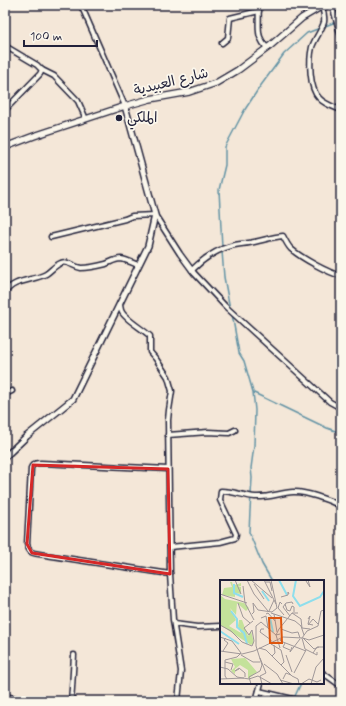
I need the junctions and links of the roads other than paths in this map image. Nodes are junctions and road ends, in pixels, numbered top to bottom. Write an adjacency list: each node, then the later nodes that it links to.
1 (81, 5): 11 (street)
2 (258, 5): 5 (street)
3 (332, 5): 6 (street)
4 (323, 6): 9 (main road, شارع العبيدية); 13 (street)
5 (259, 11): 7 (street); 9 (street)
6 (341, 36)
7 (222, 43)
8 (5, 46): 10 (street)
9 (267, 48): 11 (main road, شارع العبيدية)
10 (42, 70): 12 (street); 14 (street)
11 (125, 106): 14 (main road, شارع العبيدية); 16 (street)
12 (5, 110)
13 (341, 110)
14 (86, 119): 15 (main road, شارع العبيدية)
15 (5, 147)
16 (155, 214): 17 (street); 18 (street); 19 (street)
17 (51, 237)
18 (138, 265): 21 (street); 22 (street)
19 (192, 270): 20 (street); 25 (street)
20 (341, 276)
21 (5, 294)
22 (120, 303): 27 (street); 28 (street)
23 (12, 391): 24 (street)
24 (5, 394)
25 (341, 408)
26 (235, 430): 27 (street)
27 (168, 435): 29 (street)
28 (5, 456)
29 (168, 469): 31 (street); 32 (street)
30 (341, 506): 31 (street)
31 (170, 547): 32 (street)
32 (170, 574): 33 (street)
33 (174, 624): 34 (street); 43 (street)
34 (220, 626)
35 (74, 655): 42 (street)
36 (324, 674): 38 (street)
37 (261, 684): 39 (street)
38 (341, 686)
39 (259, 691): 44 (street); 45 (street)
40 (5, 696): 41 (street)
41 (27, 701)
42 (71, 701)
43 (178, 701)
44 (256, 701)
45 (301, 701)

